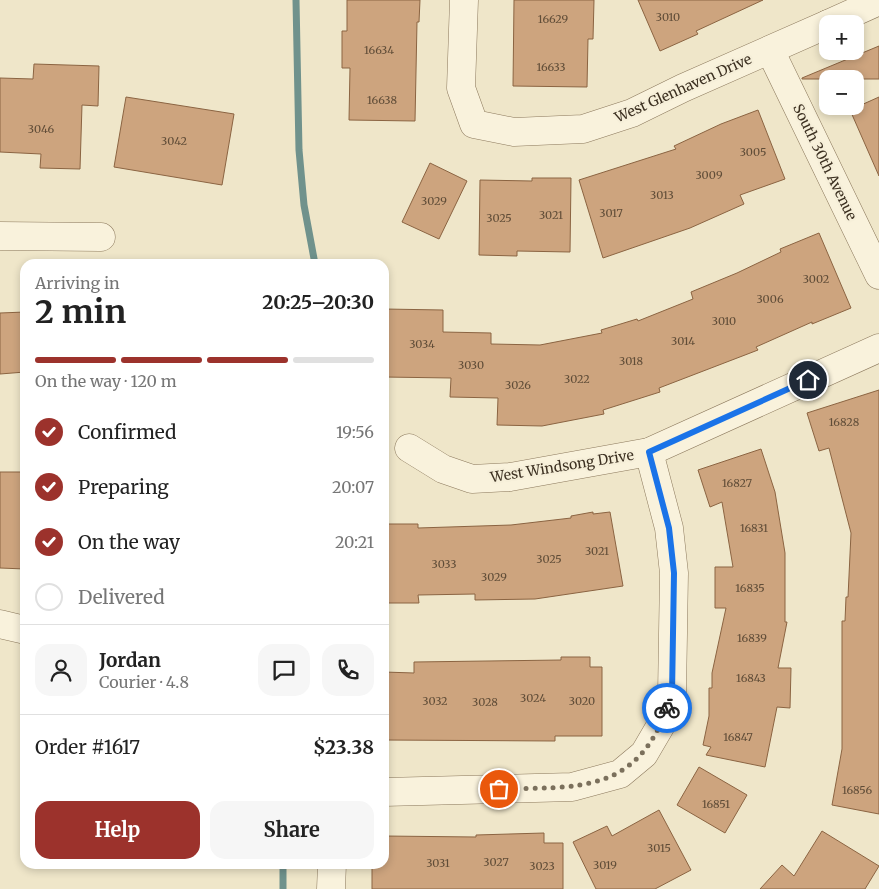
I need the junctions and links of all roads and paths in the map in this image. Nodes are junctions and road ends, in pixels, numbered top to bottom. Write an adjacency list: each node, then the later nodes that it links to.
1 (464, 0): 5 (street, West Glenhaven Drive)
2 (879, 1): 3 (street, West Glenhaven Drive)
3 (848, 15)
4 (819, 28): 5 (street, West Glenhaven Drive)
5 (770, 50): 8 (street, South 30th Avenue)
6 (0, 236): 7 (street)
7 (101, 237)
8 (879, 275)
9 (879, 348): 11 (street, West Windsong Drive)
10 (409, 448): 11 (street, West Windsong Drive)
11 (649, 452): 14 (street)
12 (0, 624): 13 (street)
13 (20, 629)
14 (389, 792)
15 (332, 869): 16 (street)
16 (332, 889)

